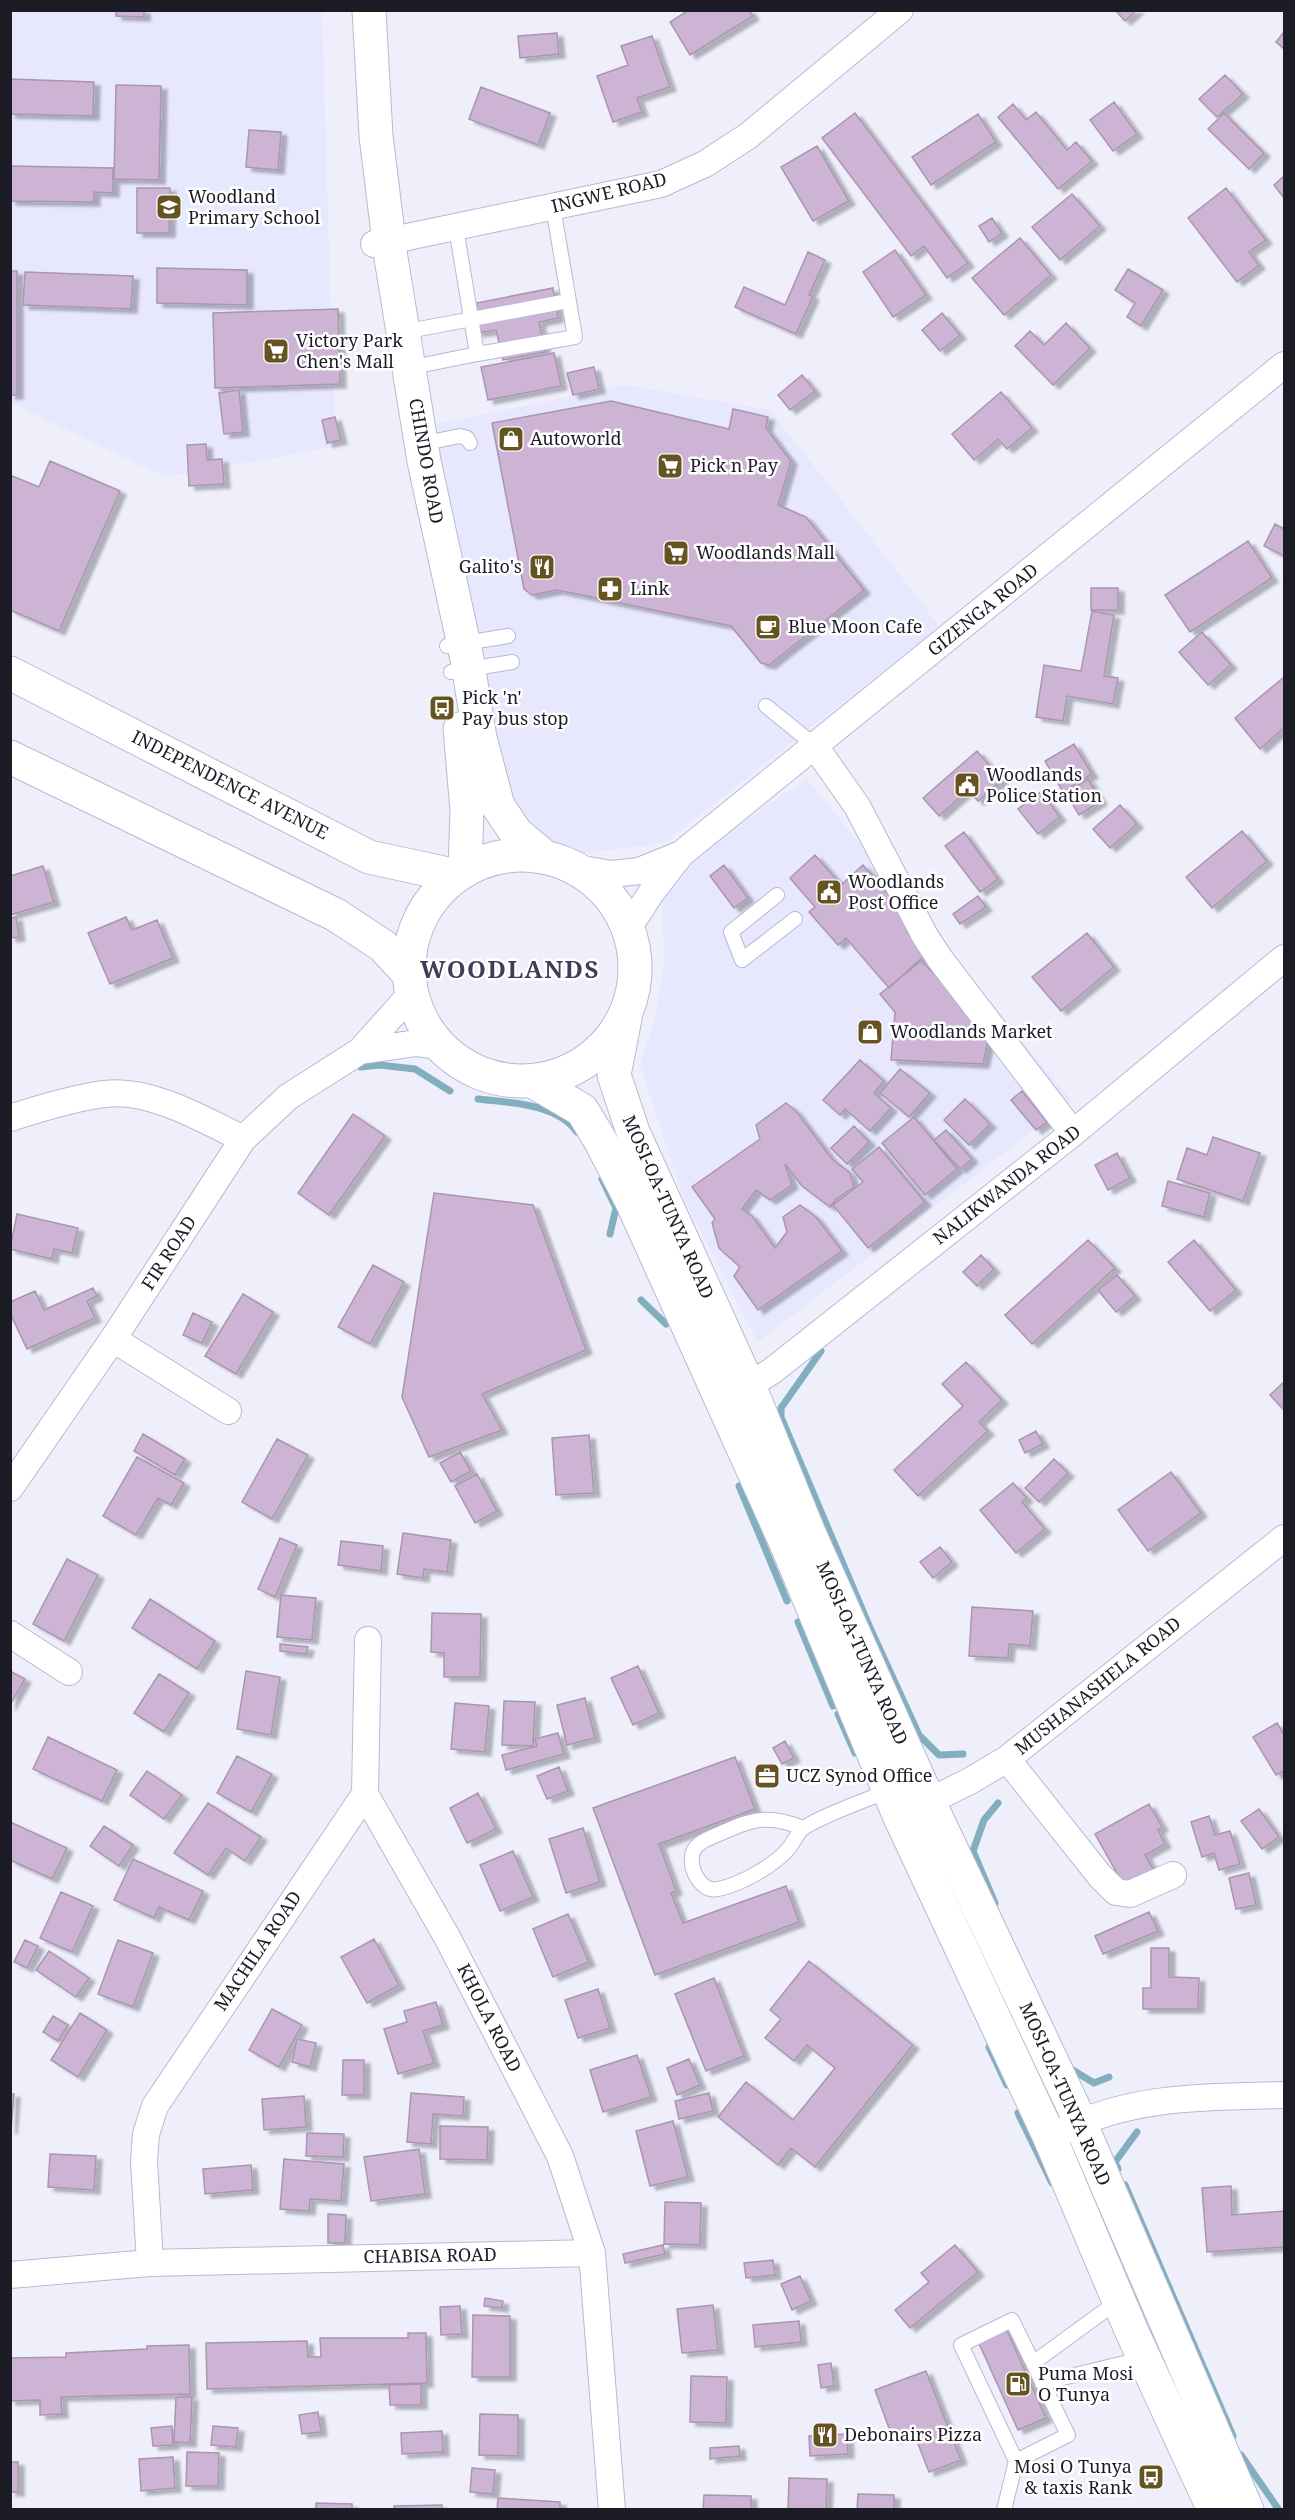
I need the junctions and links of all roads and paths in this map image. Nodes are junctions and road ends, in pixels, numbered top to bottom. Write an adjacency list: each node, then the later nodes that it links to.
1 (352, 10): 6 (main road, CHINDO ROAD)
2 (369, 10): 6 (main road, CHINDO ROAD)
3 (900, 10): 4 (street, INGWE ROAD)
4 (553, 207): 5 (street, INGWE ROAD); 7 (lane)
5 (456, 228): 6 (street, INGWE ROAD); 8 (lane)
6 (382, 242): 9 (main road, CHINDO ROAD)
7 (568, 301): 8 (lane); 10 (lane)
8 (470, 318): 9 (lane); 10 (lane)
9 (396, 334): 12 (main road, CHINDO ROAD)
10 (477, 354): 12 (lane)
11 (1284, 365): 20 (street, GIZENGA ROAD)
12 (402, 369): 14 (main road, CHINDO ROAD)
13 (470, 443): 14 (lane)
14 (413, 445): 16 (main road, CHINDO ROAD)
15 (508, 636): 16 (lane)
16 (458, 657): 17 (lane); 22 (main road, CHINDO ROAD); 25 (main road, CHINDO ROAD)
17 (512, 662)
18 (10, 673): 25 (main road, INDEPENDENCE AVENUE)
19 (766, 706): 20 (lane)
20 (814, 745): 23 (street, GIZENGA ROAD); 36 (street)
21 (10, 757): 30 (main road)
22 (541, 854): 24 (main road); 25 (main road)
23 (681, 854): 24 (street, GIZENGA ROAD); 28 (street, GIZENGA ROAD)
24 (576, 868): 28 (main road)
25 (461, 873): 30 (main road)
26 (777, 895): 27 (lane)
27 (795, 919)
28 (629, 927): 31 (main road, MOSI-OA-TUNYA ROAD)
29 (1284, 958): 36 (street, NALIKWANDA ROAD)
30 (411, 984): 32 (main road); 33 (street, FIR ROAD)
31 (625, 1018): 34 (main road); 39 (main road, MOSI-OA-TUNYA ROAD)
32 (441, 1046): 33 (street, FIR ROAD); 34 (main road)
33 (360, 1051): 37 (street, FIR ROAD)
34 (534, 1083): 39 (main road, MOSI-OA-TUNYA ROAD)
35 (10, 1118): 37 (street)
36 (1073, 1133): 39 (street, NALIKWANDA ROAD)
37 (243, 1139): 38 (street, FIR ROAD)
38 (113, 1339): 40 (street); 41 (street, FIR ROAD)
39 (735, 1394): 48 (main road, MOSI-OA-TUNYA ROAD); 49 (main road, MOSI-OA-TUNYA ROAD)
40 (228, 1411)
41 (10, 1488)
42 (1284, 1538): 46 (street, MUSHANASHELA ROAD)
43 (10, 1634): 45 (street)
44 (368, 1640): 47 (street)
45 (69, 1672)
46 (1007, 1759): 48 (street, MUSHANASHELA ROAD); 51 (street)
47 (364, 1794): 55 (street, KHOLA ROAD); 56 (street, MACHILA ROAD)
48 (929, 1802): 49 (street, MUSHANASHELA ROAD); 53 (main road, MOSI-OA-TUNYA ROAD)
49 (894, 1803): 50 (lane); 54 (main road, MOSI-OA-TUNYA ROAD)
50 (803, 1828): 50 (lane)
51 (1173, 1875)
52 (1284, 2095): 53 (street)
53 (1079, 2122): 54 (street); 59 (main road, MOSI-OA-TUNYA ROAD)
54 (1050, 2138): 58 (main road, MOSI-OA-TUNYA ROAD)
55 (591, 2253): 56 (street, CHABISA ROAD); 63 (street)
56 (150, 2263): 57 (street, CHABISA ROAD)
57 (10, 2275)
58 (1118, 2301): 59 (main road, MOSI-OA-TUNYA ROAD); 60 (lane)
59 (1159, 2353): 61 (lane); 65 (main road, MOSI-OA-TUNYA ROAD); 66 (main road, MOSI-OA-TUNYA ROAD)
60 (1033, 2363): 61 (lane); 62 (lane)
61 (1042, 2383): 62 (lane)
62 (1016, 2461): 64 (lane)
63 (612, 2510)
64 (1004, 2510)
65 (1214, 2510)
66 (1246, 2510)

